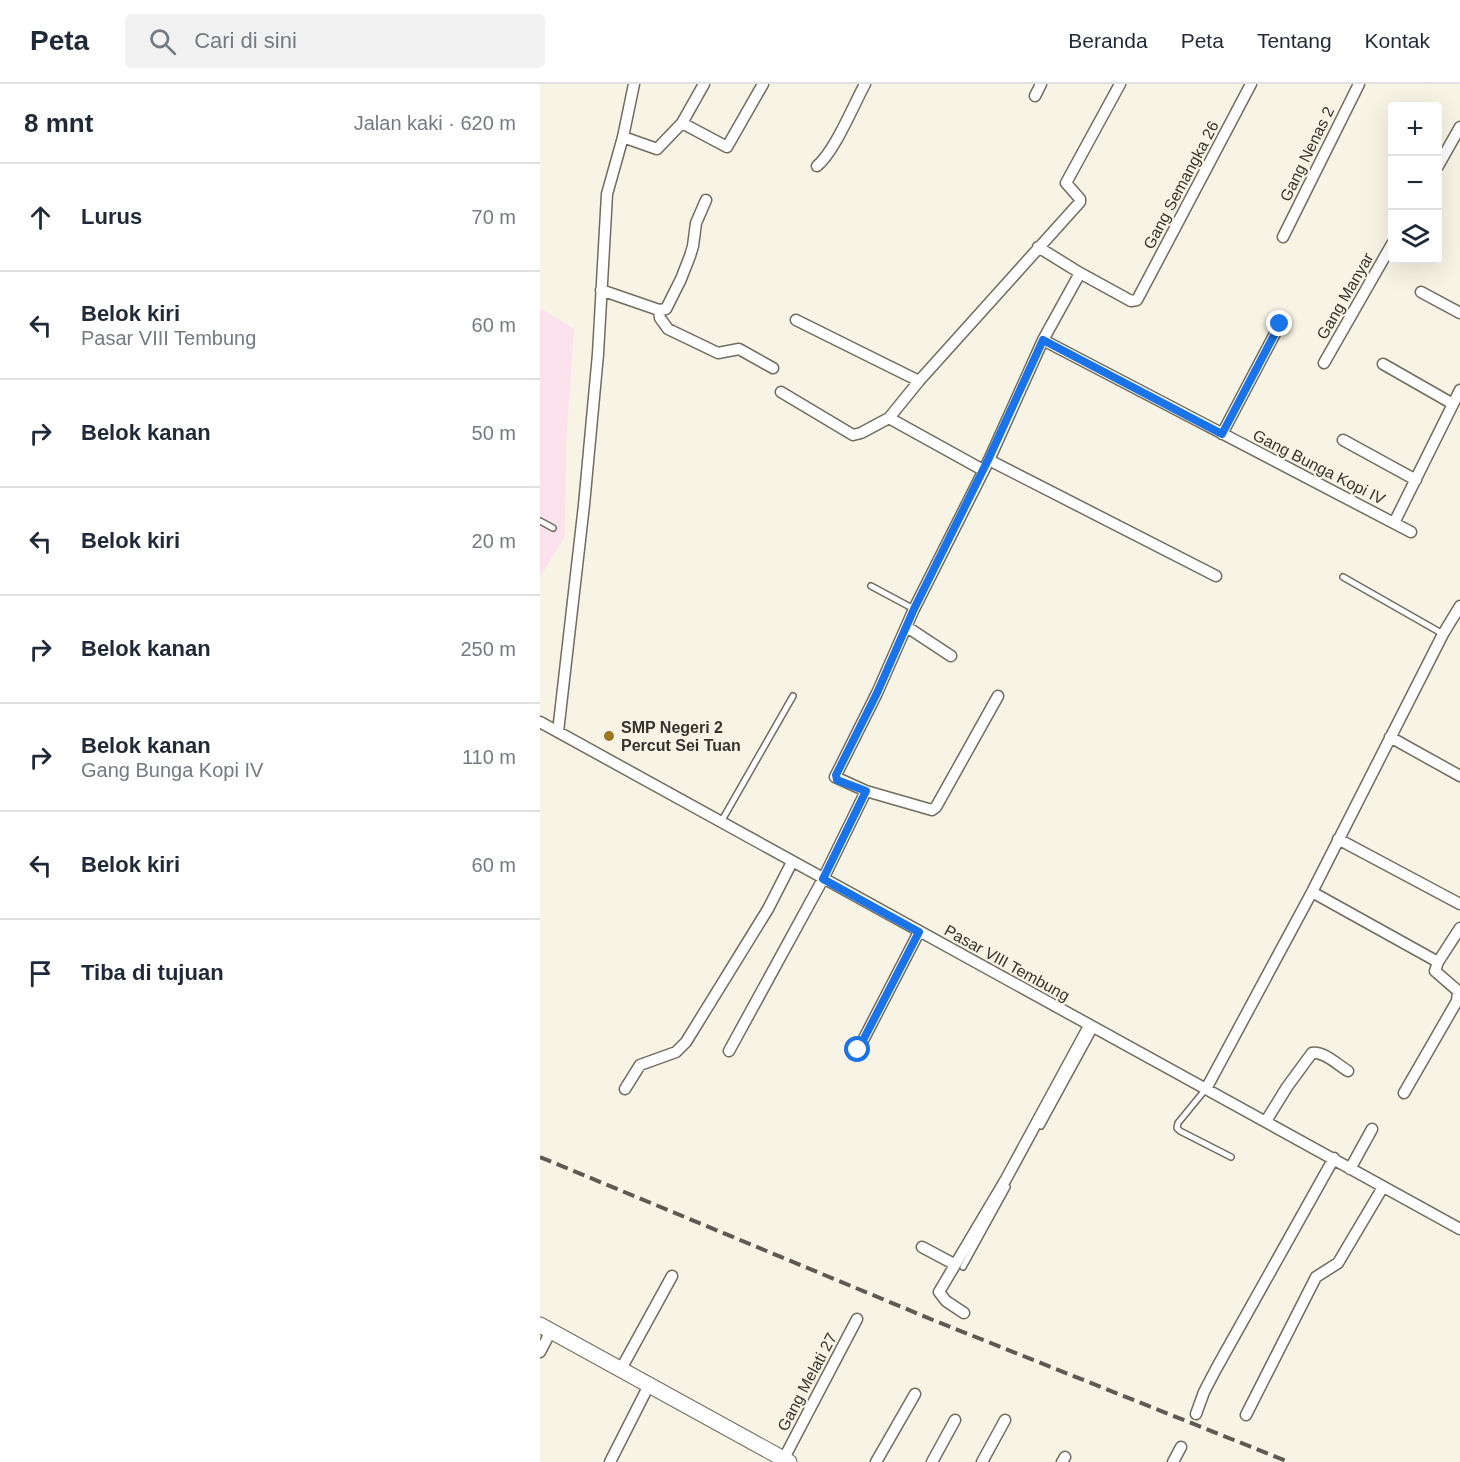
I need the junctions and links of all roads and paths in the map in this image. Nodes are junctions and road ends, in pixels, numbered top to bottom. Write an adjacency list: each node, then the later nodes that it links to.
1 (634, 84): 12 (street)
2 (704, 84): 10 (street)
3 (763, 84): 10 (street)
4 (865, 84): 14 (street)
5 (1041, 84): 9 (street)
6 (1119, 84): 17 (street)
7 (1251, 84): 19 (street, Gang Semangka 26)
8 (1359, 84): 16 (street, Gang Nenas 2)
9 (1035, 96)
10 (682, 123): 12 (street)
11 (1460, 127): 13 (street)
12 (623, 137): 20 (street)
13 (1442, 158)
14 (817, 166)
15 (706, 200): 22 (street)
16 (1283, 237)
17 (1038, 247): 19 (street); 30 (street)
18 (1388, 251): 27 (street, Gang Manyar)
19 (1080, 273): 26 (street)
20 (601, 290): 22 (street); 54 (street)
21 (1421, 292): 23 (street)
22 (659, 310): 29 (street)
23 (1460, 313)
24 (796, 320): 30 (street)
25 (1280, 324): 35 (street)
26 (1043, 340): 35 (street, Gang Bunga Kopi IV); 37 (street)
27 (1324, 363)
28 (1383, 364): 33 (street)
29 (772, 368)
30 (919, 381): 34 (street)
31 (1460, 390): 33 (street)
32 (781, 392): 34 (street)
33 (1453, 404): 38 (street)
34 (889, 418): 37 (street)
35 (1222, 434): 40 (street, Gang Bunga Kopi IV)
36 (1342, 440): 38 (street)
37 (986, 465): 43 (street); 46 (street)
38 (1416, 480): 40 (street)
39 (540, 521): 41 (lane)
40 (1392, 522): 42 (street, Gang Bunga Kopi IV)
41 (553, 528)
42 (1411, 532)
43 (1216, 576)
44 (1343, 577): 49 (lane)
45 (871, 586): 46 (lane)
46 (914, 609): 48 (street)
47 (1459, 609): 49 (street)
48 (907, 627): 50 (street); 57 (street)
49 (1443, 634): 55 (street)
50 (951, 656)
51 (793, 696): 58 (lane)
52 (998, 696): 57 (street)
53 (540, 722): 54 (street, Pasar VIII Tembung)
54 (555, 730): 58 (street, Pasar VIII Tembung)
55 (1390, 737): 56 (street); 59 (street)
56 (1460, 776)
57 (866, 791): 61 (street)
58 (721, 822): 60 (street, Pasar VIII Tembung)
59 (1338, 839): 62 (street); 63 (street)
60 (792, 862): 61 (street, Pasar VIII Tembung); 71 (street)
61 (823, 879): 65 (street, Pasar VIII Tembung); 69 (street)
62 (1312, 892): 66 (street); 72 (street)
63 (1460, 904)
64 (1460, 928): 66 (street)
65 (919, 932): 67 (street, Pasar VIII Tembung); 68 (street)
66 (1438, 962): 73 (street)
67 (1092, 1027): 72 (street, Pasar VIII Tembung); 82 (street)
68 (858, 1050)
69 (729, 1051)
70 (1348, 1071): 74 (street)
71 (625, 1089)
72 (1206, 1089): 74 (street, Pasar VIII Tembung); 76 (lane)
73 (1404, 1093)
74 (1266, 1121): 77 (street, Pasar VIII Tembung)
75 (1372, 1129): 78 (street)
76 (1231, 1157)
77 (1334, 1158): 78 (street, Pasar VIII Tembung); 91 (street)
78 (1350, 1169): 79 (street, Pasar VIII Tembung)
79 (1383, 1187): 80 (street, Pasar VIII Tembung); 92 (street)
80 (1460, 1229)
81 (922, 1247): 82 (street)
82 (959, 1266): 84 (street)
83 (672, 1276): 88 (street)
84 (964, 1313)
85 (857, 1319): 96 (street, Gang Melati 27)
86 (546, 1328): 87 (street); 88 (street)
87 (540, 1352)
88 (621, 1369): 89 (street)
89 (650, 1385): 96 (street); 97 (street)
90 (915, 1394): 98 (street)
91 (1196, 1414)
92 (1246, 1415)
93 (955, 1420): 99 (street)
94 (1005, 1420): 100 (street)
95 (1181, 1447): 101 (street)
96 (785, 1461)
97 (610, 1462)
98 (876, 1462)
99 (932, 1462)
100 (982, 1462)
101 (1173, 1462)

